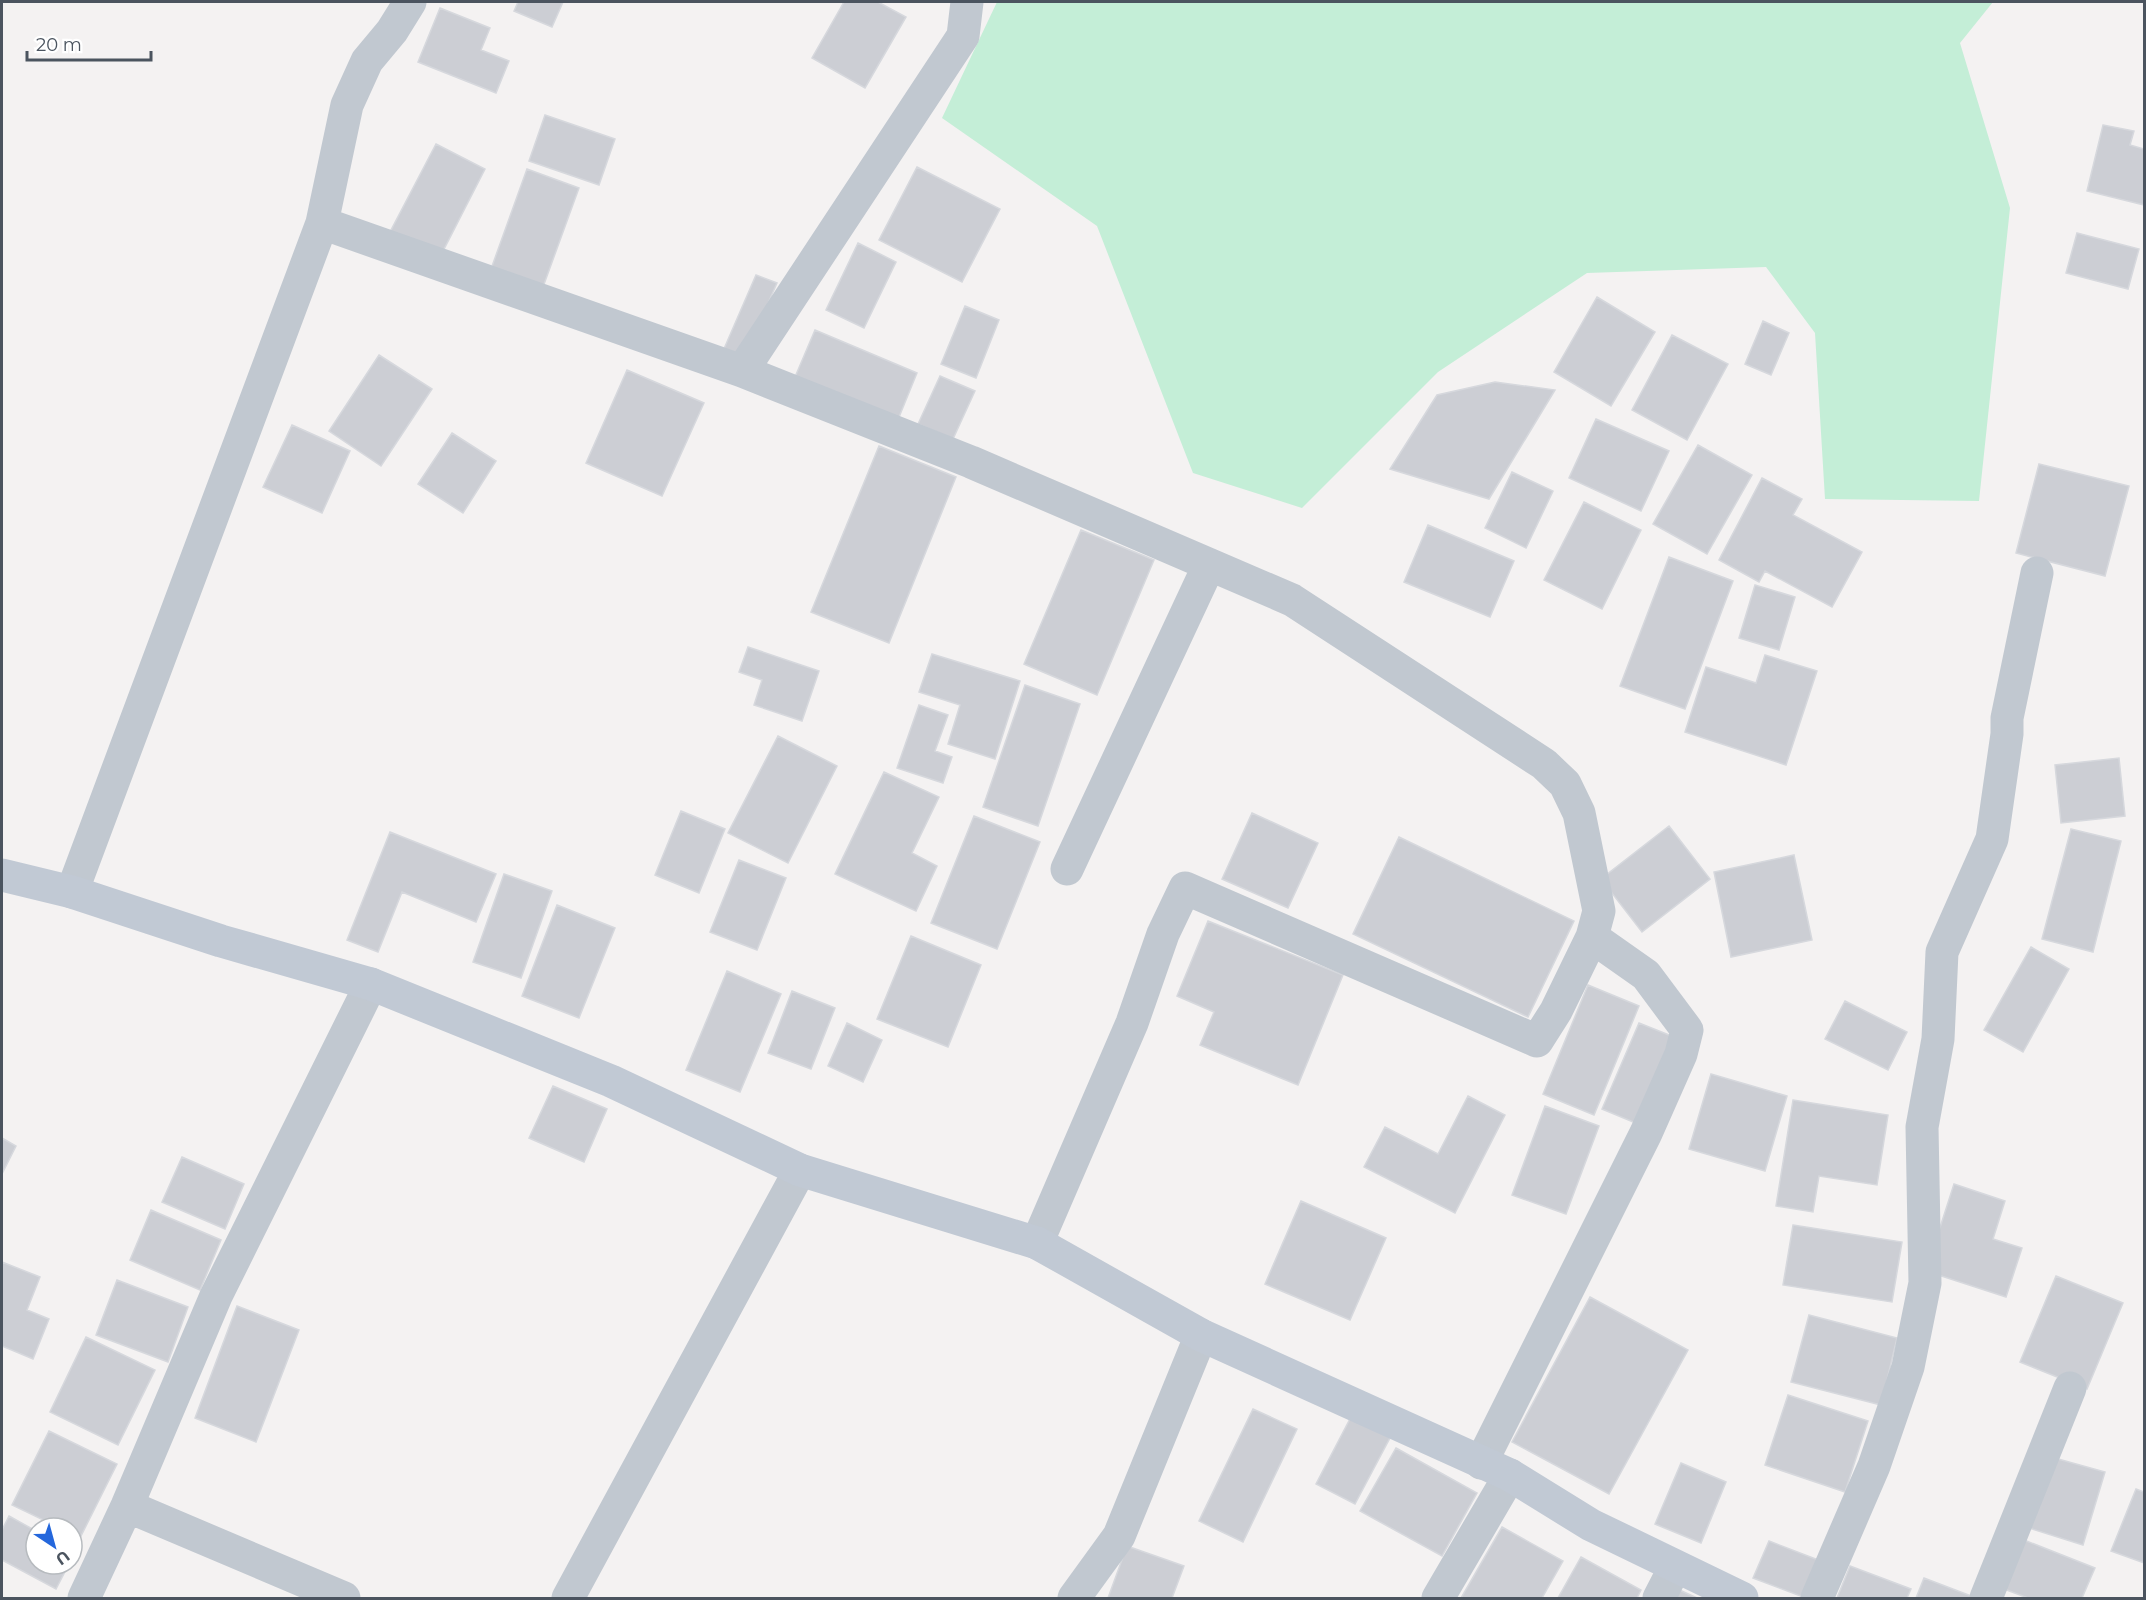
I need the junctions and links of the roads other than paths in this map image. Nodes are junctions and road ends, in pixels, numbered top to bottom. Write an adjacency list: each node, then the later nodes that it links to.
1 (410, 2): 3 (street)
2 (967, 2): 4 (street)
3 (322, 223): 4 (street); 9 (street)
4 (742, 372): 5 (street)
5 (1209, 565): 7 (street); 10 (street)
6 (2037, 573): 26 (street)
7 (1067, 870)
8 (2, 875): 9 (street)
9 (72, 892): 11 (street)
10 (1592, 937): 13 (street); 16 (street)
11 (371, 984): 12 (street); 17 (street)
12 (800, 1170): 13 (street); 21 (street)
13 (1037, 1243): 14 (street)
14 (1201, 1335): 16 (street); 22 (street)
15 (2070, 1388): 27 (street)
16 (1496, 1469): 18 (street); 23 (street)
17 (127, 1506): 19 (street); 20 (street)
18 (1675, 1567): 24 (street); 25 (street)
19 (84, 1599)
20 (344, 1599)
21 (568, 1599)
22 (1074, 1599)
23 (1438, 1599)
24 (1659, 1599)
25 (1742, 1599)
26 (1817, 1599)
27 (1986, 1599)

